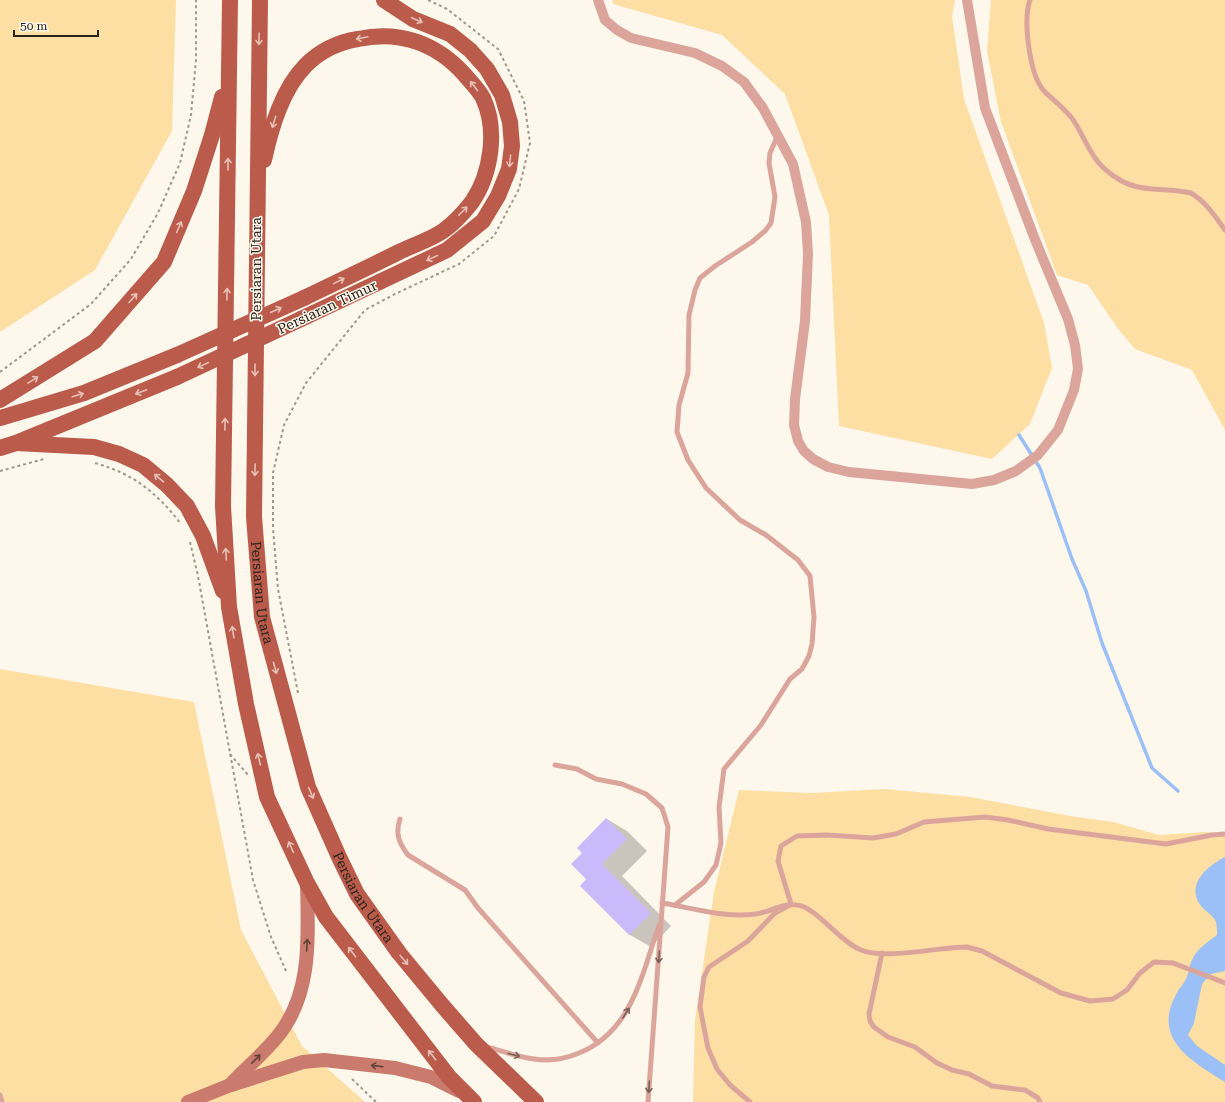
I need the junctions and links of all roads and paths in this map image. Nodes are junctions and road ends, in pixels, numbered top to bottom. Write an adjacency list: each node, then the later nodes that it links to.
1 (196, 0): 13 (path)
2 (230, 0): 9 (main road, Persiaran Utara)
3 (260, 0): 11 (main road, Persiaran Utara, one-way to 11)
4 (384, 0): 16 (main road, Persiaran Timur, one-way to 16, bridge)
5 (428, 0): 24 (path)
6 (598, 0): 10 (street)
7 (967, 0): 10 (street)
8 (1030, 0): 12 (lane)
9 (229, 67): 14 (main road, one-way to 9); 23 (main road, Persiaran Utara, one-way to 9)
10 (778, 136): 31 (lane)
11 (257, 191): 15 (main road, Persiaran Timur, one-way to 11, bridge); 37 (main road, Persiaran Utara, one-way to 37)
12 (1225, 230)
13 (0, 372)
14 (0, 400)
15 (0, 418)
16 (16, 443): 17 (main road, Persiaran Timur); 23 (main road, one-way to 16)
17 (0, 448)
18 (48, 458): 20 (path)
19 (89, 461): 21 (path)
20 (0, 471)
21 (184, 530)
22 (187, 536): 34 (path)
23 (229, 607): 28 (main road, Persiaran Utara, one-way to 23)
24 (299, 700)
25 (555, 765): 29 (lane)
26 (400, 819): 36 (lane)
27 (1225, 834): 30 (lane)
28 (307, 883): 39 (street, one-way to 28); 41 (main road, Persiaran Utara, one-way to 28)
29 (662, 903): 31 (lane); 32 (lane)
30 (791, 904): 31 (lane); 33 (lane); 47 (lane)
31 (675, 905)
32 (661, 918): 36 (lane, one-way to 32); 46 (lane, one-way to 46)
33 (882, 953): 35 (lane); 48 (lane)
34 (286, 971)
35 (1225, 983)
36 (598, 1043): 37 (lane, one-way to 36)
37 (476, 1044): 45 (main road, Persiaran Utara)
38 (352, 1079): 44 (path)
39 (228, 1086): 41 (street, one-way to 39); 43 (street)
40 (0, 1095): 42 (lane)
41 (470, 1099)
42 (2, 1102)
43 (188, 1102)
44 (376, 1102)
45 (536, 1102)
46 (648, 1102)
47 (750, 1102)
48 (1040, 1102)

